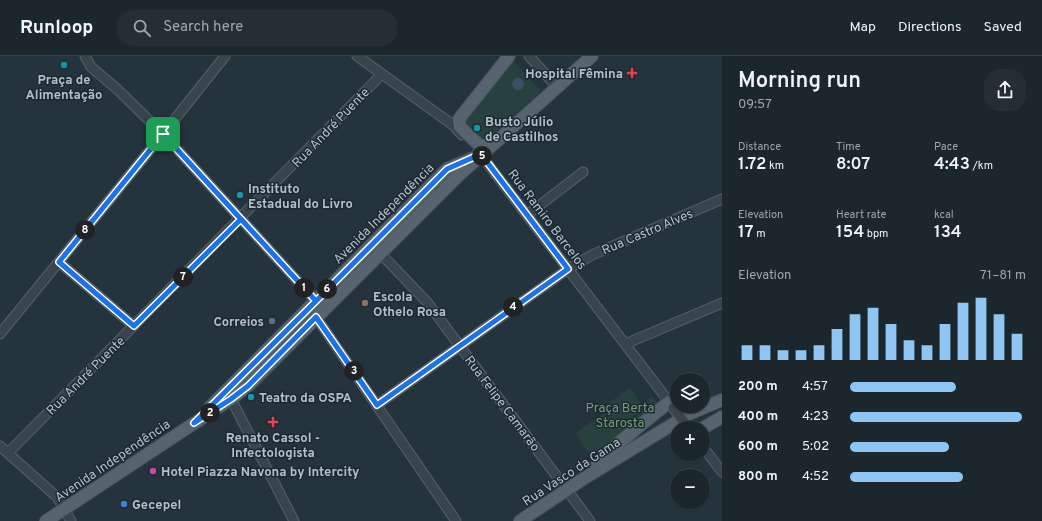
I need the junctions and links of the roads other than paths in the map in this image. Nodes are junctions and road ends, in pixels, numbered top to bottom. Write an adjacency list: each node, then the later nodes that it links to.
1 (85, 56): 10 (street)
2 (225, 56): 10 (street)
3 (357, 56): 7 (street, Rua Ramiro Barcelos)
4 (509, 56): 9 (main road)
5 (529, 56): 8 (street)
6 (592, 56): 8 (main road, Avenida Independência)
7 (382, 74): 9 (street, Rua Ramiro Barcelos); 16 (street, Rua André Puente)
8 (557, 87): 11 (main road, Avenida Independência)
9 (456, 121): 11 (main road); 12 (street, Rua Ramiro Barcelos)
10 (163, 134): 16 (street); 18 (street)
11 (491, 145): 12 (main road, Avenida Independência)
12 (481, 154): 15 (street, Rua Ramiro Barcelos); 17 (main road, Avenida Independência); 20 (main road, Avenida Independência)
13 (583, 172): 15 (street)
14 (722, 199): 19 (street, Rua Castro Alves)
15 (527, 215): 19 (street, Rua Ramiro Barcelos)
16 (241, 219): 20 (street); 23 (street, Rua André Puente)
17 (380, 253): 22 (main road, Avenida Independência); 26 (street, Rua Felipe Camarão)
18 (59, 262): 23 (street); 24 (street)
19 (568, 269): 25 (street, Rua Ramiro Barcelos); 26 (street, Rua Castro Alves)
20 (316, 301): 35 (main road, Avenida Independência)
21 (722, 303): 25 (street)
22 (316, 317): 27 (main road, Avenida Independência); 30 (street)
23 (134, 326): 38 (street, Rua André Puente)
24 (0, 334)
25 (626, 344): 29 (street, Rua Ramiro Barcelos)
26 (460, 346): 30 (street, Rua Castro Alves); 42 (street, Rua Felipe Camarão)
27 (231, 399): 35 (main road, Avenida Independência); 46 (street)
28 (722, 400): 41 (main road, Rua Vasco da Gama)
29 (670, 404)
30 (377, 405): 47 (street)
31 (670, 406): 41 (main road)
32 (677, 413): 34 (street, Rua Ramiro Barcelos, bridge)
33 (722, 417): 36 (main road)
34 (684, 421)
35 (194, 423): 43 (main road, Avenida Independência)
36 (710, 424)
37 (0, 446): 38 (street)
38 (8, 453): 43 (street)
39 (710, 456): 40 (street)
40 (722, 472)
41 (584, 479): 42 (main road, Rua Vasco da Gama)
42 (567, 490): 48 (main road, Rua Vasco da Gama); 49 (street, Rua Felipe Camarão)
43 (65, 509): 44 (main road, Avenida Independência); 45 (street)
44 (46, 521)
45 (71, 521)
46 (294, 521)
47 (456, 521)
48 (520, 521)
49 (590, 521)

